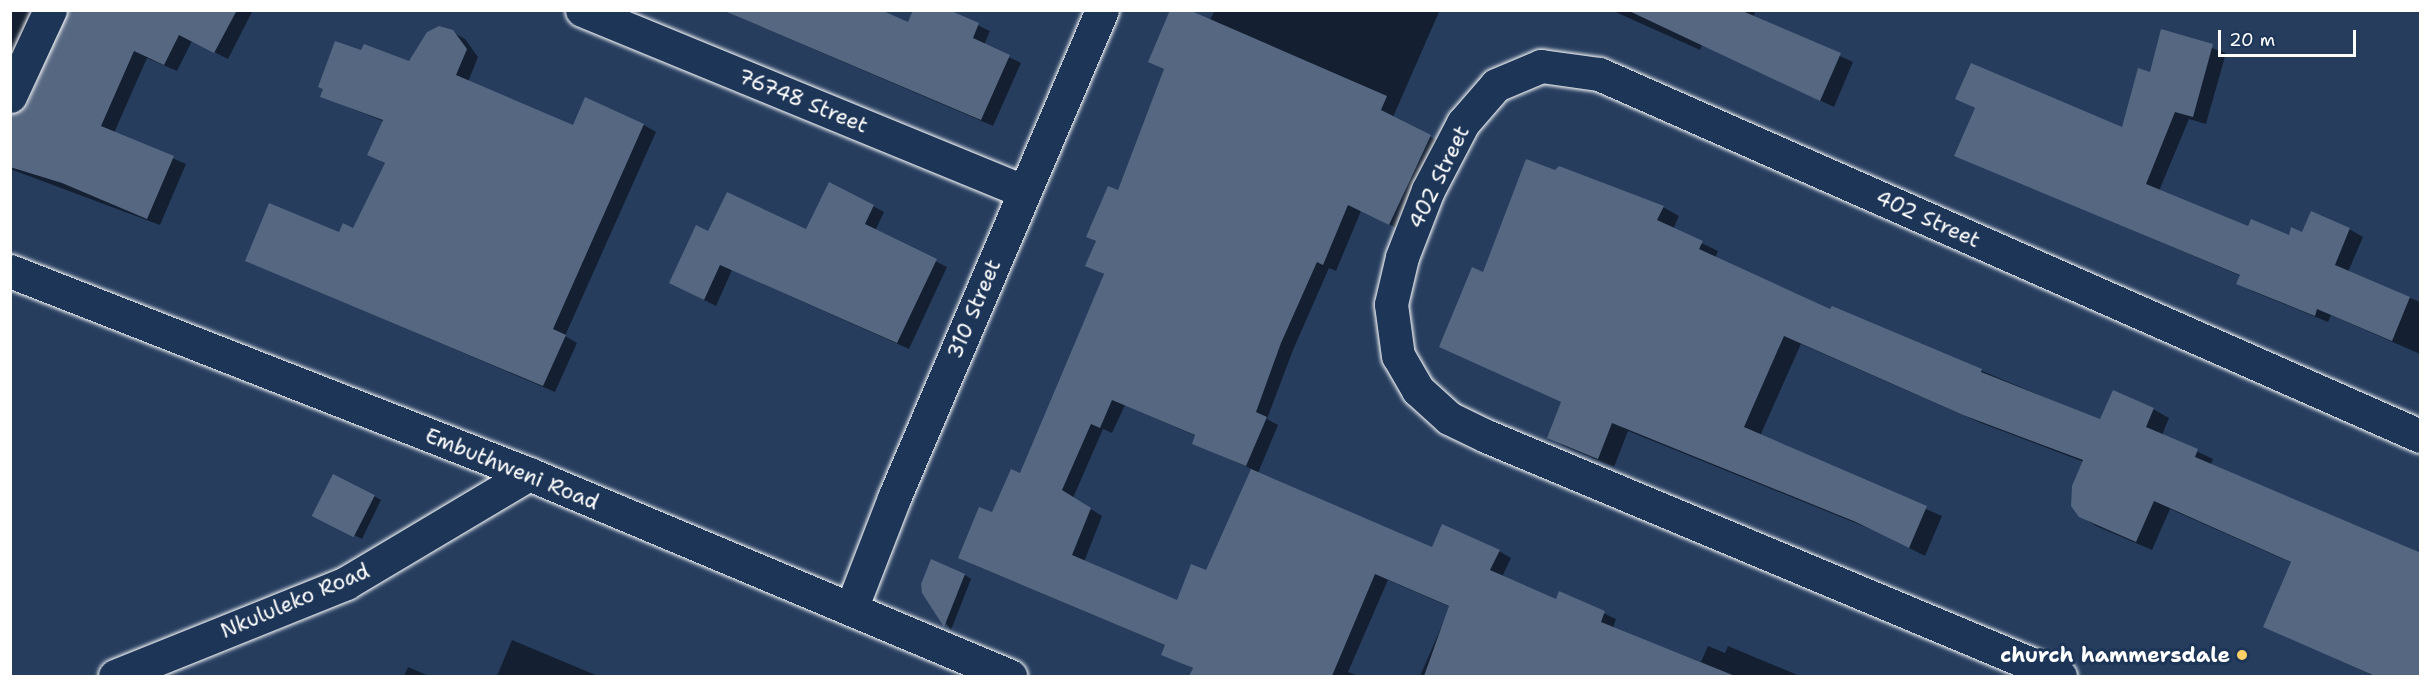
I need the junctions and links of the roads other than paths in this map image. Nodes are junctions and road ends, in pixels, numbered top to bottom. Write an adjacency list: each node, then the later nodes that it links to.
1 (582, 10): 5 (street, 76748 Street)
2 (1102, 10): 5 (street, 310 Street)
3 (45, 12): 4 (street)
4 (10, 96)
5 (1024, 191): 9 (street, 310 Street)
6 (10, 271): 8 (street, Embuthweni Road)
7 (2421, 436): 12 (street, 402 Street)
8 (529, 474): 9 (street, Embuthweni Road); 10 (street, Nkululeko Road)
9 (851, 609): 11 (street, Embuthweni Road)
10 (115, 676)
11 (1010, 676)
12 (2060, 676)

